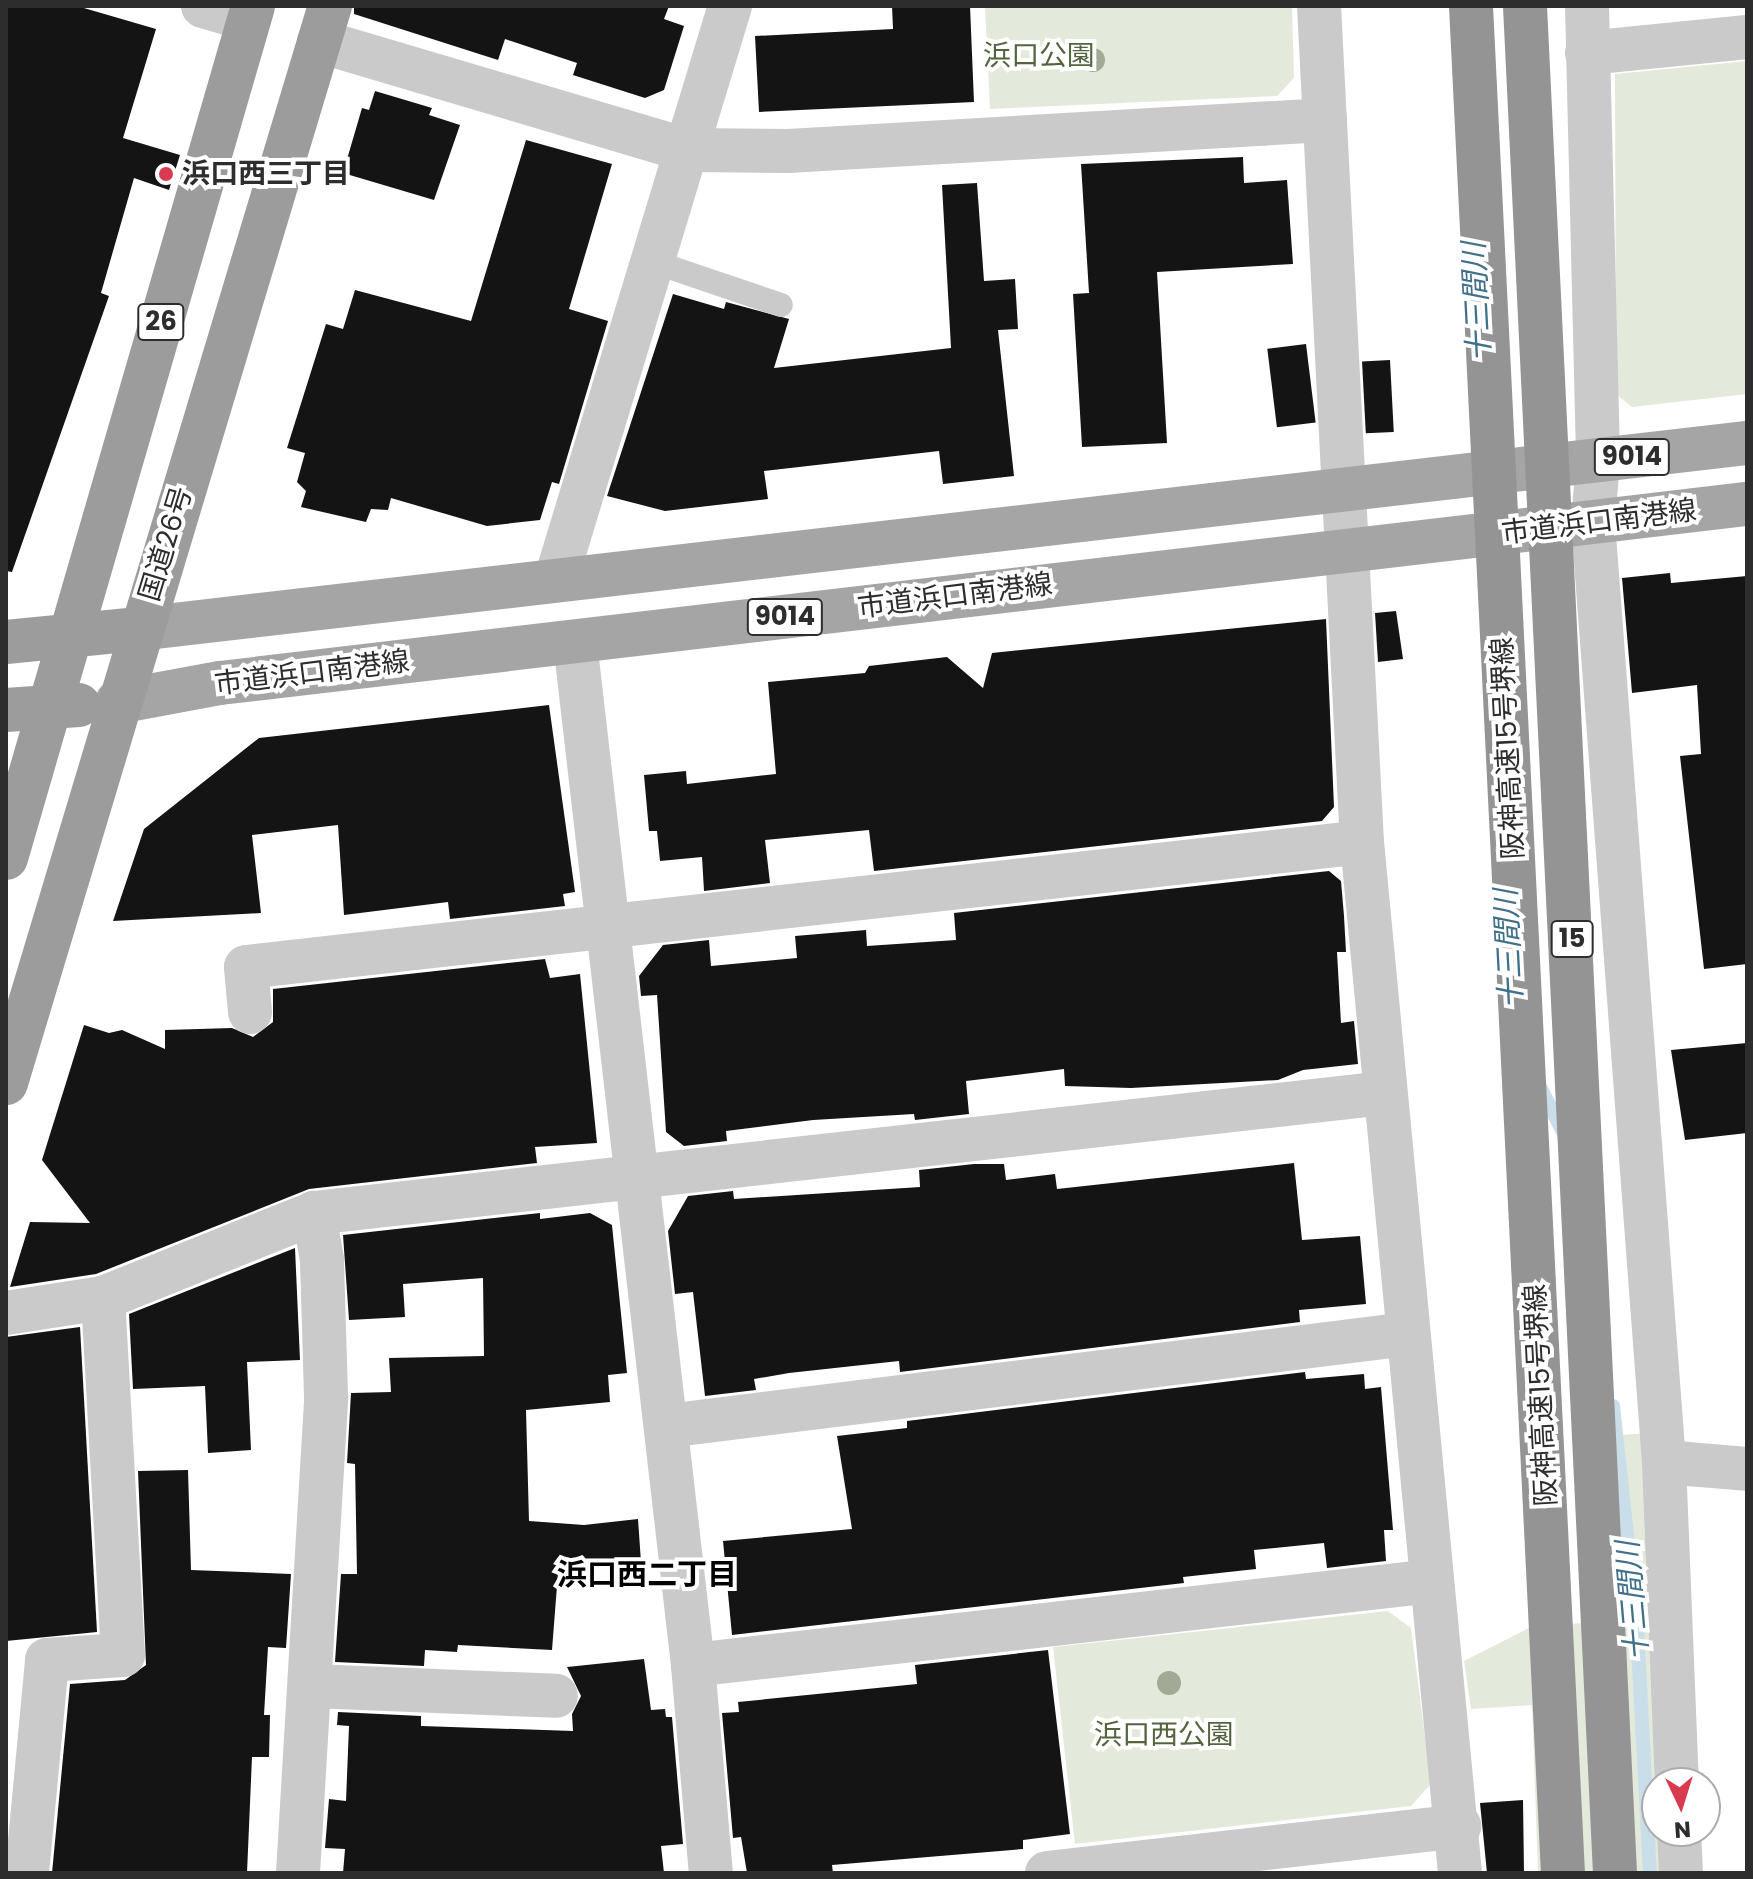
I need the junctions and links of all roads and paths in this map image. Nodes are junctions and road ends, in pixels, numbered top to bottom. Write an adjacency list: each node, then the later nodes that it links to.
1 (203, 6): 7 (street)
2 (730, 6): 12 (street)
3 (1319, 6): 11 (street)
4 (1471, 6): 56 (highway, 阪神高速15号堺線 / 15, bridge)
5 (1525, 6): 57 (highway, 阪神高速15号堺線 / 15, bridge)
6 (1587, 6): 10 (street)
7 (250, 13): 23 (highway, 26)
8 (324, 24): 12 (street); 22 (highway, 国道26号 / 26)
9 (1747, 37): 10 (street)
10 (1587, 53): 16 (street)
11 (1325, 120): 12 (street); 17 (street)
12 (688, 150): 13 (street)
13 (651, 261): 14 (lane); 21 (street)
14 (781, 305)
15 (1747, 443): 16 (main road, 市道浜口南港線 / 9014)
16 (1598, 462): 17 (main road, 市道浜口南港線 / 9014); 19 (street)
17 (1344, 492): 20 (street); 21 (main road, 市道浜口南港線 / 9014)
18 (1747, 504): 19 (main road, 市道浜口南港線 / 9014)
19 (1593, 522): 20 (main road, 市道浜口南港線 / 9014); 41 (street)
20 (1347, 549): 25 (main road, 市道浜口南港線 / 9014); 29 (street)
21 (556, 579): 22 (main road, 市道浜口南港線 / 9014)
22 (139, 629): 23 (highway); 26 (highway, 国道26号 / 26)
23 (68, 636): 24 (highway); 27 (highway, 26)
24 (6, 642)
25 (575, 642): 26 (main road, 市道浜口南港線 / 9014); 31 (street)
26 (117, 702): 27 (highway); 33 (highway, 国道26号 / 26)
27 (51, 707): 28 (highway); 30 (highway, 26)
28 (6, 710)
29 (1362, 842): 31 (street); 34 (street)
30 (6, 858)
31 (606, 929): 32 (street); 35 (street)
32 (250, 1012)
33 (6, 1083)
34 (1383, 1093): 35 (street); 39 (street)
35 (635, 1176): 36 (street); 40 (street)
36 (314, 1213): 37 (street); 45 (street)
37 (103, 1298): 38 (street); 51 (street)
38 (6, 1313)
39 (1408, 1334): 40 (street); 43 (street)
40 (667, 1426): 44 (street)
41 (1664, 1462): 42 (street); 47 (street)
42 (1747, 1469)
43 (1431, 1581): 44 (street); 48 (street)
44 (693, 1665): 53 (street)
45 (312, 1686): 46 (street); 52 (street)
46 (556, 1696)
47 (1676, 1767)
48 (1459, 1826): 50 (street); 55 (street)
49 (1680, 1847): 58 (street)
50 (1151, 1867): 54 (street)
51 (27, 1873)
52 (298, 1873)
53 (711, 1873)
54 (1047, 1873)
55 (1460, 1873)
56 (1563, 1873)
57 (1615, 1873)
58 (1681, 1873)

